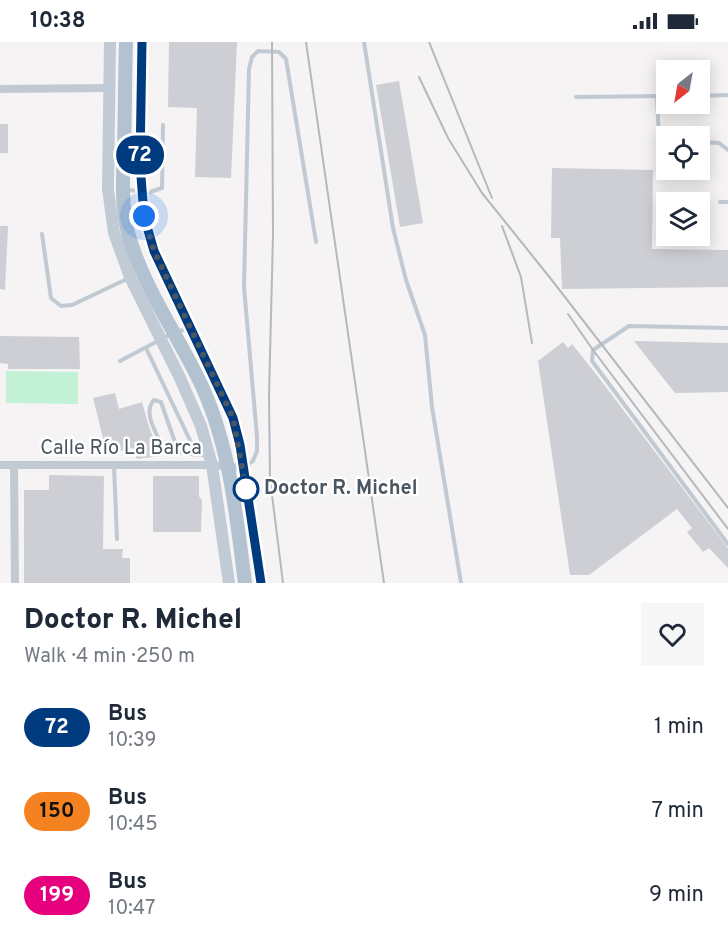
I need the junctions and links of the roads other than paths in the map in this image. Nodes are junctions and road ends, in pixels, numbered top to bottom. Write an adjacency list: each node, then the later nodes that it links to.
1 (110, 42): 5 (main road)
2 (363, 42): 39 (lane)
3 (126, 46): 4 (main road); 14 (main road)
4 (142, 47): 15 (main road)
5 (109, 88): 6 (street); 20 (main road)
6 (0, 89)
7 (728, 95): 9 (lane)
8 (656, 96): 10 (lane)
9 (710, 96)
10 (576, 97)
11 (163, 125): 15 (lane)
12 (710, 143): 13 (lane)
13 (728, 150)
14 (123, 189): 15 (lane); 23 (main road)
15 (141, 191): 21 (main road)
16 (720, 202): 17 (lane)
17 (728, 202)
18 (42, 234): 20 (lane)
19 (316, 242): 32 (lane)
20 (130, 277): 23 (main road)
21 (191, 328): 23 (lane); 32 (main road)
22 (728, 328): 34 (lane)
23 (167, 336): 24 (lane); 27 (main road); 31 (main road)
24 (146, 348): 25 (lane); 27 (lane)
25 (120, 361)
26 (178, 451): 26 (lane); 27 (lane)
27 (206, 458): 30 (street, Calle Río La Barca); 31 (street, Calle Río La Barca); 36 (main road)
28 (0, 465): 29 (street, Calle Río La Barca)
29 (14, 465): 30 (street, Calle Río La Barca); 35 (street)
30 (114, 465): 33 (lane)
31 (228, 466): 32 (street, Calle Río La Barca); 37 (main road)
32 (243, 468): 38 (main road)
33 (117, 539)
34 (728, 544)
35 (15, 583)
36 (229, 583)
37 (245, 583)
38 (261, 583)
39 (461, 583)

